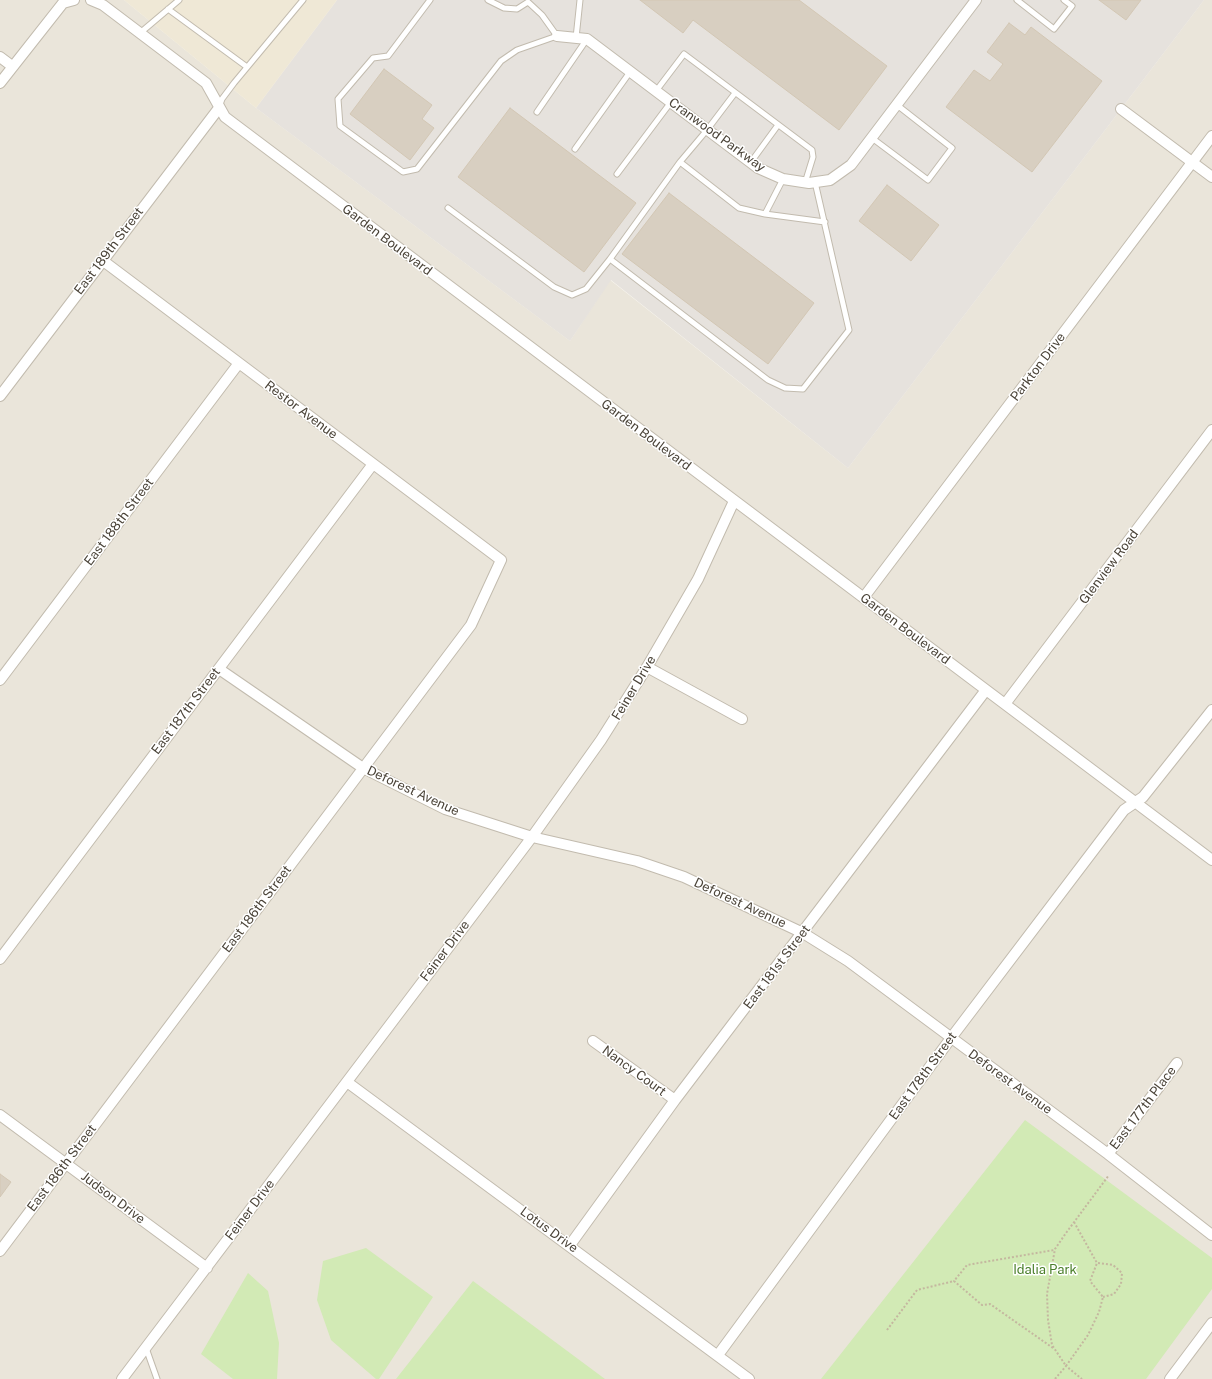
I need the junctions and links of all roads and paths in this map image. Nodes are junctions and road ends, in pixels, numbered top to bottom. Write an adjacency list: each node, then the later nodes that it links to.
1 (74, 0): 18 (street)
2 (92, 0): 13 (street, Garden Boulevard)
3 (178, 0): 12 (lane)
4 (303, 0): 19 (lane)
5 (430, 0): 14 (lane)
6 (488, 0): 11 (lane)
7 (580, 0): 15 (lane)
8 (976, 0): 25 (street, Cranwood Parkway)
9 (1017, 0): 10 (lane)
10 (1064, 0)
11 (529, 1): 14 (lane)
12 (168, 8): 13 (lane); 19 (lane)
13 (140, 33): 26 (street, Garden Boulevard)
14 (557, 36): 15 (street)
15 (576, 38): 16 (street)
16 (587, 39): 20 (street, Cranwood Parkway); 28 (lane)
17 (0, 57): 18 (street)
18 (12, 66): 21 (street)
19 (247, 67): 26 (lane)
20 (630, 72): 22 (street, Cranwood Parkway); 33 (lane)
21 (0, 83)
22 (656, 91): 23 (lane); 24 (street, Cranwood Parkway)
23 (735, 93): 29 (lane); 30 (lane)
24 (671, 102): 30 (street, Cranwood Parkway); 37 (lane)
25 (897, 105): 32 (street, Cranwood Parkway); 32 (lane)
26 (219, 108): 45 (street, East 189th Street); 50 (street, Garden Boulevard)
27 (1121, 109): 36 (street)
28 (537, 112)
29 (778, 125): 35 (lane); 40 (lane)
30 (707, 130): 34 (lane); 35 (street, Cranwood Parkway)
31 (1212, 136): 36 (street, Parkton Drive)
32 (872, 138): 40 (street, Cranwood Parkway)
33 (575, 149)
34 (680, 162): 42 (lane); 44 (lane)
35 (751, 162): 39 (street, Cranwood Parkway)
36 (1192, 162): 38 (street); 52 (street, Parkton Drive)
37 (617, 174)
38 (1212, 177)
39 (783, 180): 40 (street, Cranwood Parkway); 42 (lane)
40 (810, 182): 43 (lane)
41 (448, 208): 44 (lane)
42 (765, 214): 43 (lane)
43 (824, 222): 44 (lane)
44 (610, 259)
45 (102, 260): 46 (street, Restor Avenue); 47 (street, East 189th Street)
46 (239, 363): 49 (street, Restor Avenue); 55 (street, East 188th Street)
47 (0, 396)
48 (1212, 430): 57 (street, Glenview Road)
49 (373, 464): 51 (street, Restor Avenue); 54 (street, East 187th Street)
50 (734, 501): 52 (street, Garden Boulevard); 53 (street, Feiner Drive)
51 (500, 560): 60 (street, East 186th Street)
52 (864, 597): 56 (street, Garden Boulevard)
53 (647, 667): 59 (street); 62 (street, Feiner Drive)
54 (219, 669): 60 (street, Deforest Avenue); 65 (street, East 187th Street)
55 (0, 680)
56 (986, 690): 57 (street, Garden Boulevard); 64 (street, East 181st Street)
57 (1005, 704): 61 (street, Garden Boulevard)
58 (1212, 710): 61 (street, East 178th Street)
59 (742, 719)
60 (363, 768): 62 (street, Deforest Avenue); 73 (street, East 186th Street)
61 (1135, 803): 63 (street, Garden Boulevard); 66 (street, East 178th Street)
62 (532, 837): 64 (street, Deforest Avenue); 69 (street, Feiner Drive)
63 (1212, 860)
64 (804, 933): 66 (street, Deforest Avenue); 70 (street, East 181st Street)
65 (0, 959)
66 (951, 1038): 72 (street, Deforest Avenue); 88 (street, East 178th Street)
67 (593, 1041): 70 (street, Nancy Court)
68 (1177, 1063): 72 (street, East 177th Place)
69 (347, 1082): 77 (street, Lotus Drive); 81 (street, Feiner Drive)
70 (675, 1100): 77 (street, East 181st Street)
71 (0, 1115): 73 (street, Judson Drive)
72 (1108, 1154): 76 (street, Deforest Avenue)
73 (66, 1162): 79 (street, East 186th Street); 81 (street, Judson Drive)
74 (1109, 1175): 75 (path)
75 (1074, 1222): 78 (path); 80 (path)
76 (1212, 1235)
77 (570, 1245): 88 (street, Lotus Drive)
78 (1055, 1249): 82 (path); 87 (path)
79 (0, 1251)
80 (1097, 1263): 83 (path); 83 (path)
81 (206, 1268): 86 (street, Feiner Drive)
82 (954, 1281): 85 (path); 87 (path)
83 (1103, 1297): 89 (path)
84 (1212, 1323): 95 (street)
85 (887, 1330)
86 (146, 1348): 90 (street, Feiner Drive); 91 (lane)
87 (1054, 1349): 89 (path)
88 (718, 1355): 92 (street, Lotus Drive)
89 (1066, 1366): 93 (path); 94 (path)
90 (122, 1379)
91 (157, 1379)
92 (749, 1379)
93 (1055, 1379)
94 (1082, 1379)
95 (1170, 1379)

